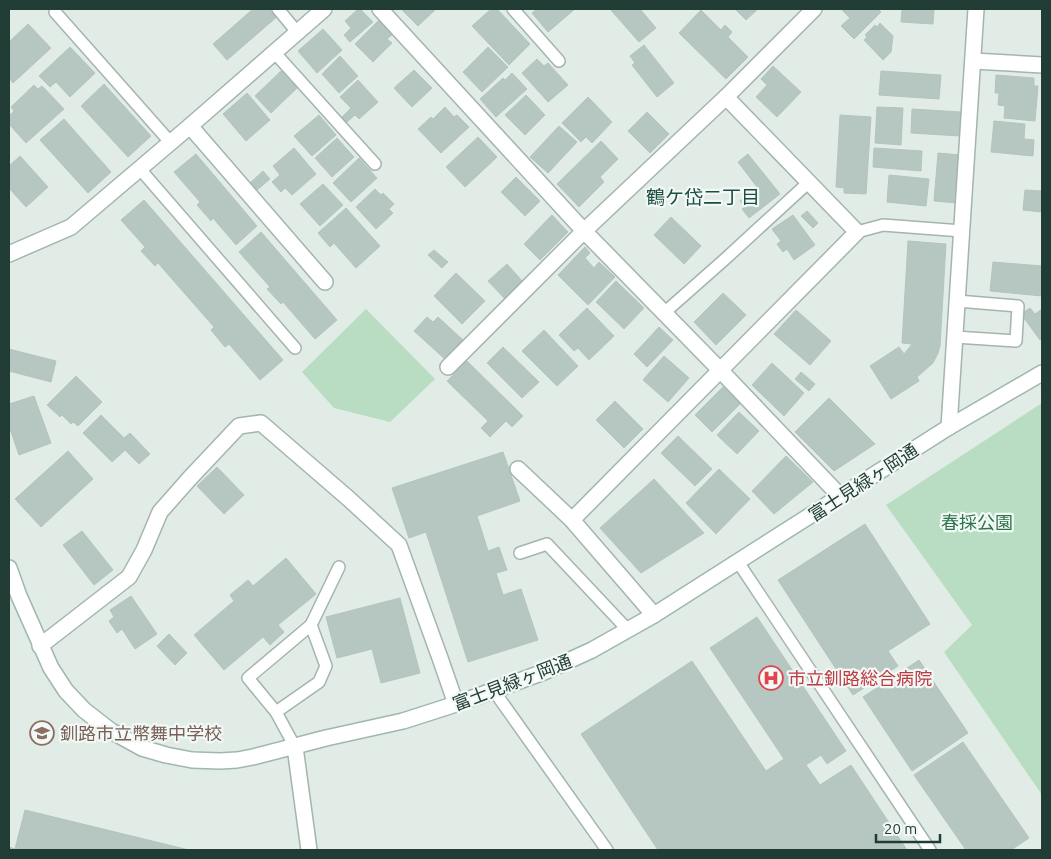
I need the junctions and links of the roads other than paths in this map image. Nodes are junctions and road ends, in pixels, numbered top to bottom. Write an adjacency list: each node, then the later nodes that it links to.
1 (278, 9): 8 (lane)
2 (324, 9): 8 (street)
3 (380, 9): 19 (street)
4 (512, 9): 10 (lane)
5 (814, 9): 13 (street)
6 (976, 9): 11 (street)
7 (55, 12): 15 (lane)
8 (297, 32): 9 (street)
9 (274, 52): 14 (street); 16 (lane)
10 (559, 61)
11 (973, 61): 12 (street); 20 (street)
12 (1042, 66)
13 (726, 97): 18 (street); 19 (street)
14 (190, 126): 15 (street); 23 (street)
15 (171, 143): 17 (street)
16 (375, 164)
17 (140, 169): 22 (street); 27 (lane)
18 (809, 182): 21 (street); 25 (lane)
19 (584, 231): 25 (street); 28 (street)
20 (962, 231): 21 (lane); 24 (street)
21 (857, 232): 29 (street)
22 (9, 254)
23 (324, 282)
24 (957, 302): 26 (street); 26 (lane)
25 (664, 313): 29 (street)
26 (955, 337): 31 (street)
27 (295, 348)
28 (448, 367)
29 (721, 370): 33 (street); 34 (street)
30 (1042, 373): 31 (street, 富士見緑ヶ岡通)
31 (950, 427): 33 (street, 富士見緑ヶ岡通)
32 (518, 469): 34 (street)
33 (840, 496): 36 (street, 富士見緑ヶ岡通)
34 (572, 520): 39 (street)
35 (520, 553): 41 (lane)
36 (738, 562): 39 (street, 富士見緑ヶ岡通); 49 (lane)
37 (339, 567): 40 (lane)
38 (9, 568): 42 (street, 富士見緑ヶ岡通)
39 (654, 615): 41 (street, 富士見緑ヶ岡通)
40 (311, 625): 45 (lane); 45 (lane)
41 (628, 630): 43 (street, 富士見緑ヶ岡通)
42 (40, 646): 44 (street); 46 (street, 富士見緑ヶ岡通)
43 (494, 691): 44 (street, 富士見緑ヶ岡通); 48 (lane)
44 (456, 704): 46 (street, 富士見緑ヶ岡通)
45 (276, 712): 46 (lane)
46 (295, 747): 47 (street)
47 (308, 850)
48 (607, 850)
49 (930, 850)

